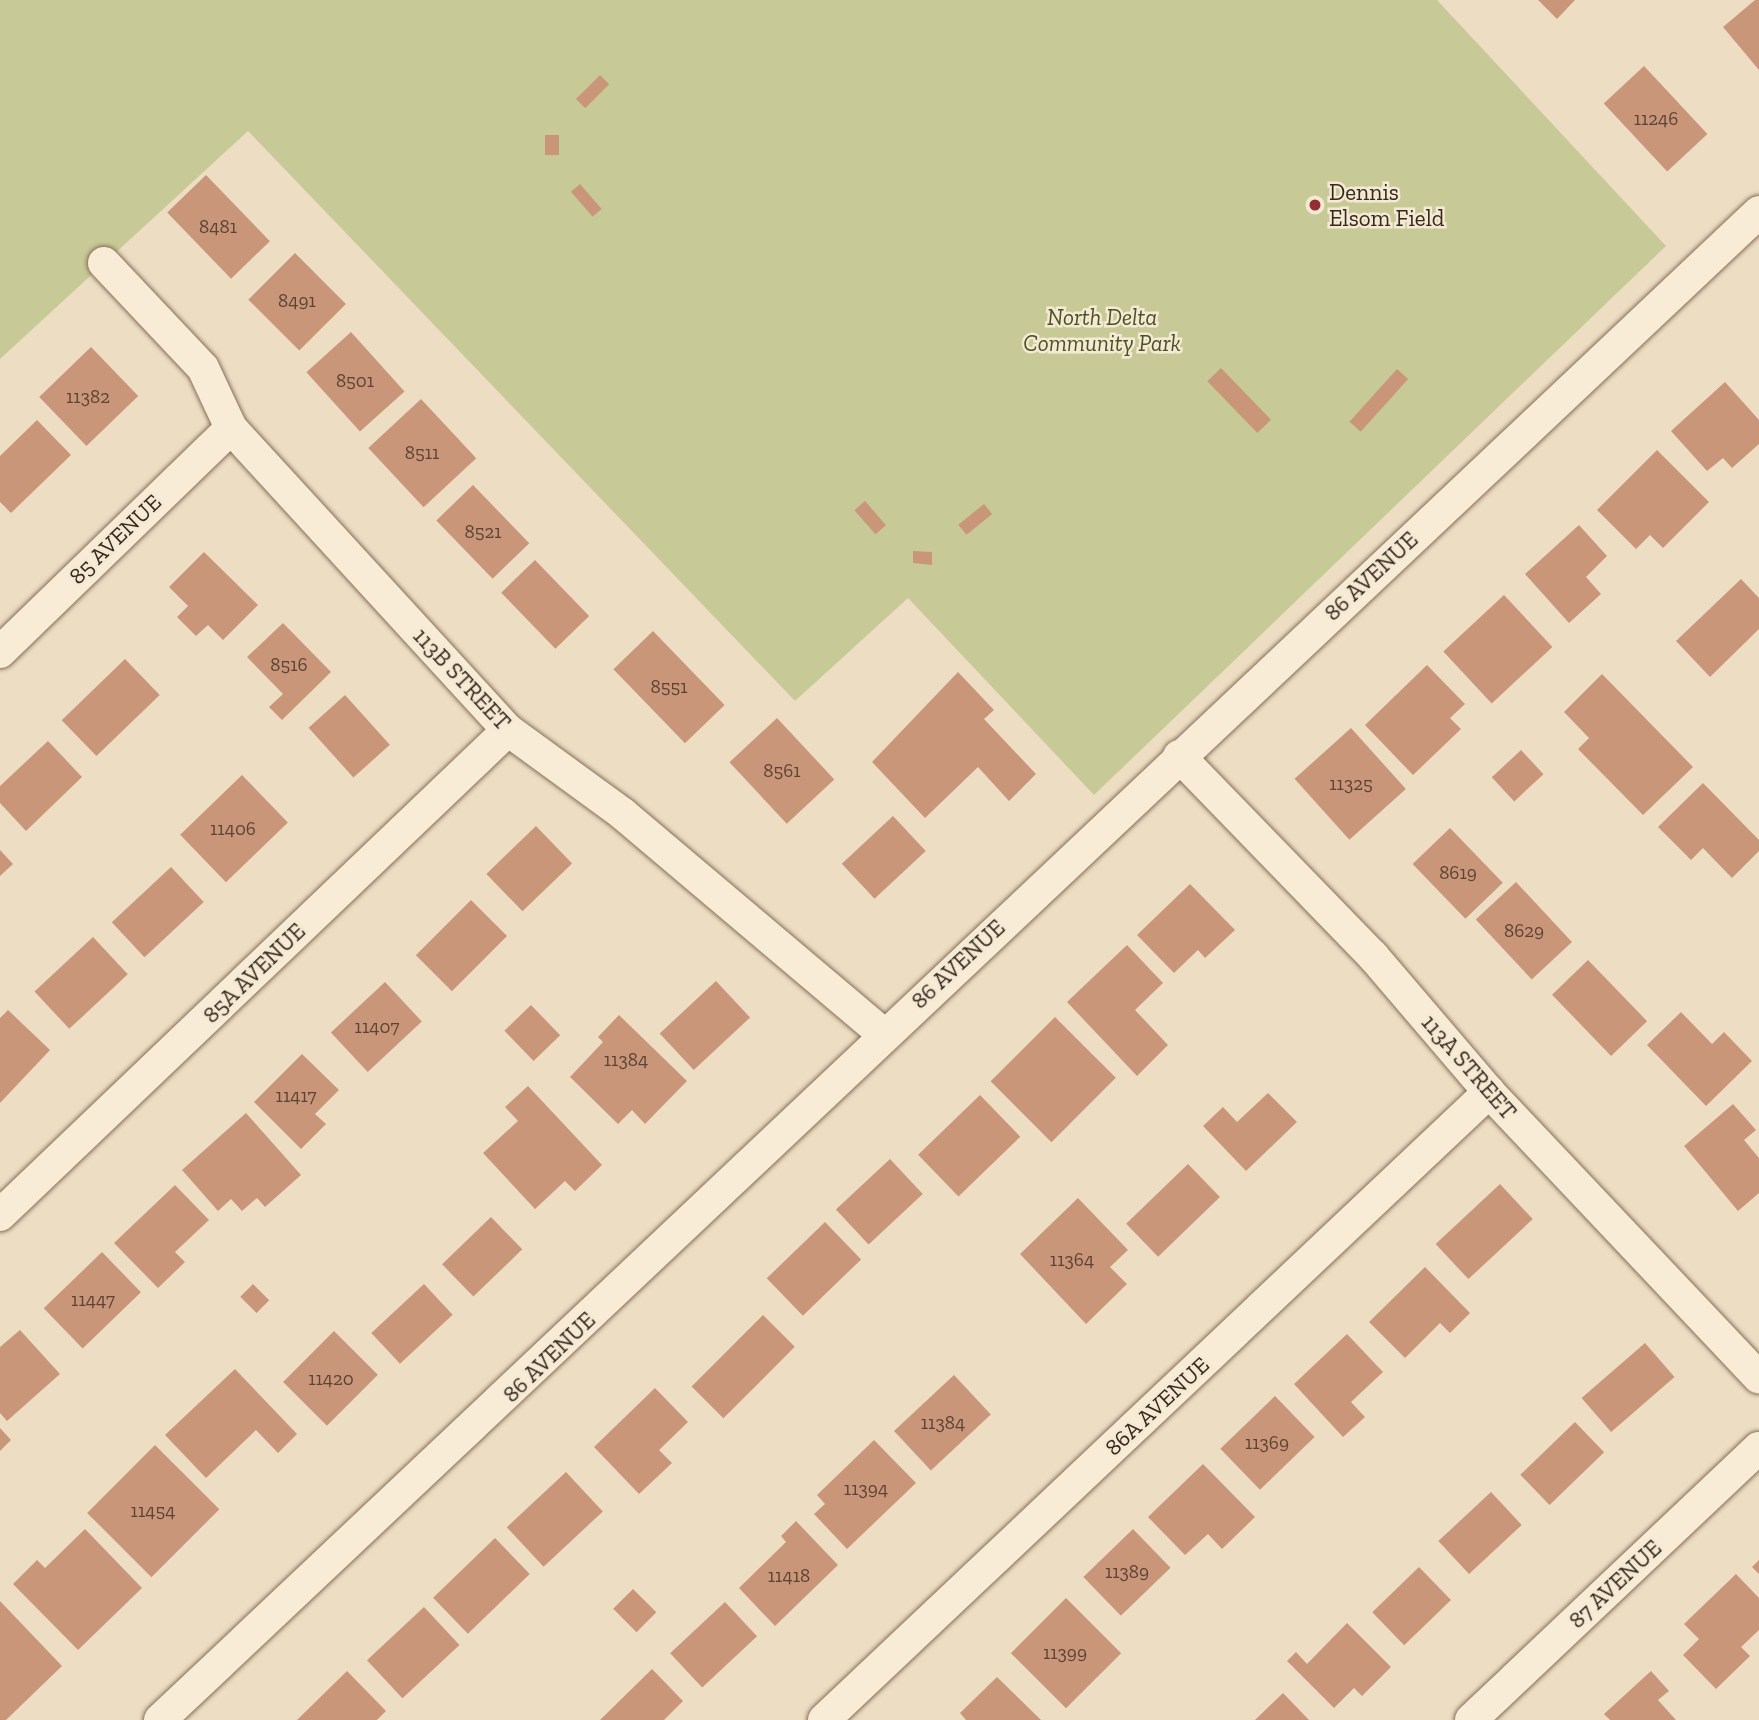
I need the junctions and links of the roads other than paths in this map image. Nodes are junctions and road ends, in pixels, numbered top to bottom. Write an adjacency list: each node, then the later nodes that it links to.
1 (1759, 212): 6 (street, 86 AVENUE)
2 (104, 263): 3 (street, 113B STREET)
3 (231, 428): 4 (street, 85 AVENUE); 5 (street, 113B STREET)
4 (0, 652)
5 (508, 730): 7 (street, 113B STREET); 9 (street, 85A AVENUE)
6 (1180, 756): 7 (street, 86 AVENUE); 8 (street, 113A STREET)
7 (883, 1034): 12 (street, 86 AVENUE)
8 (1489, 1092): 10 (street, 113A STREET); 13 (street, 86A AVENUE)
9 (0, 1215)
10 (1759, 1378)
11 (1759, 1448): 14 (street, 87 AVENUE)
12 (160, 1720)
13 (824, 1720)
14 (1471, 1720)

